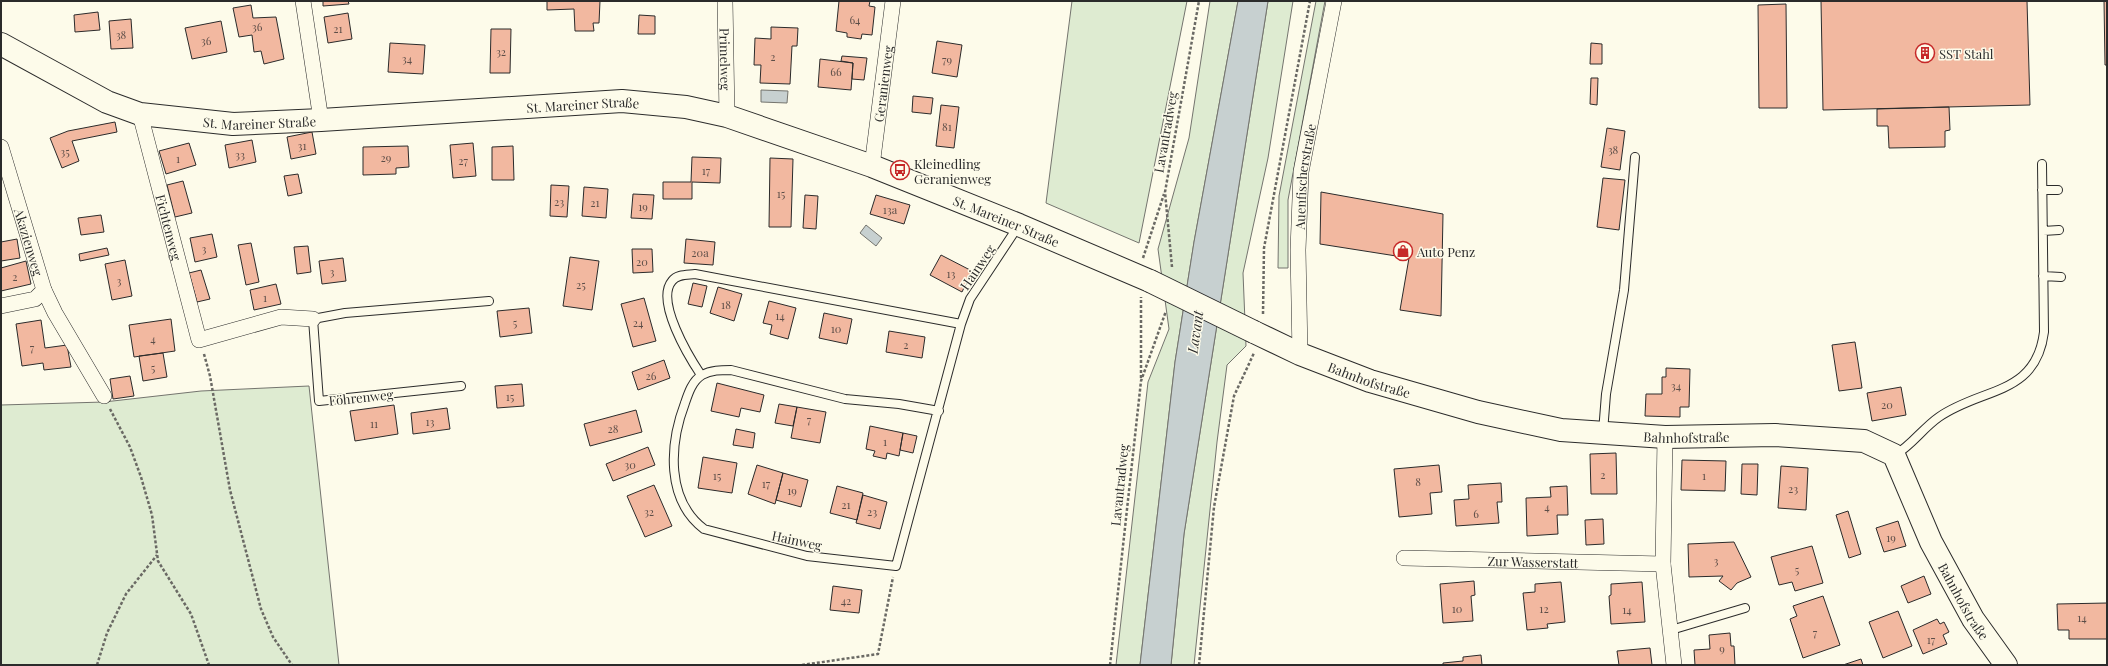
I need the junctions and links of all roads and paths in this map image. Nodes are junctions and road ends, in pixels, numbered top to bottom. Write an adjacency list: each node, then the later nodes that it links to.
1 (303, 1): 9 (street)
2 (725, 1): 8 (street, Primelweg)
3 (893, 1): 13 (street, Geranienweg)
4 (1199, 1): 19 (path, Lavantradweg)
5 (1334, 1): 30 (street, Auenfischerstraße)
6 (1, 44): 7 (street, St. Mareiner Straße)
7 (140, 114): 9 (street, St. Mareiner Straße); 29 (street, Fichtenweg)
8 (727, 116): 9 (street, St. Mareiner Straße); 13 (street, St. Mareiner Straße)
9 (321, 120)
10 (1, 147): 22 (street, Akazienweg)
11 (1635, 157): 35 (lane)
12 (2042, 164): 14 (lane)
13 (872, 166): 16 (street, St. Mareiner Straße)
14 (2042, 190): 15 (lane); 18 (lane)
15 (2058, 190)
16 (1019, 225): 27 (lane, Hainweg); 28 (street, St. Mareiner Straße, bridge)
17 (2059, 230): 18 (lane)
18 (2043, 231): 20 (lane)
19 (1172, 267)
20 (2044, 276): 21 (lane); 37 (lane)
21 (2061, 277)
22 (44, 290): 24 (street, Akazienweg); 33 (street)
23 (489, 302): 26 (lane)
24 (1, 306)
25 (1166, 311): 48 (path, Lavantradweg)
26 (313, 319): 29 (street); 32 (lane, Föhrenweg)
27 (961, 324): 31 (lane); 34 (lane, Hainweg)
28 (1254, 332): 30 (street, Bahnhofstraße)
29 (199, 340): 46 (path)
30 (1300, 354): 35 (street, Bahnhofstraße)
31 (701, 375): 34 (lane); 41 (lane, Hainweg)
32 (460, 386)
33 (104, 396): 38 (path)
34 (939, 411): 41 (lane, Hainweg)
35 (1603, 432): 36 (street, Bahnhofstraße)
36 (1665, 437): 37 (street, Bahnhofstraße); 40 (street)
37 (1894, 455): 50 (street, Bahnhofstraße)
38 (157, 555): 44 (path); 45 (path)
39 (1404, 558): 40 (street, Zur Wasserstatt)
40 (1663, 564): 43 (street)
41 (896, 566): 47 (path)
42 (1745, 608): 43 (lane)
43 (1671, 630): 49 (street)
44 (97, 665)
45 (209, 665)
46 (292, 665)
47 (802, 665)
48 (1110, 665)
49 (1674, 665)
50 (2006, 665)

